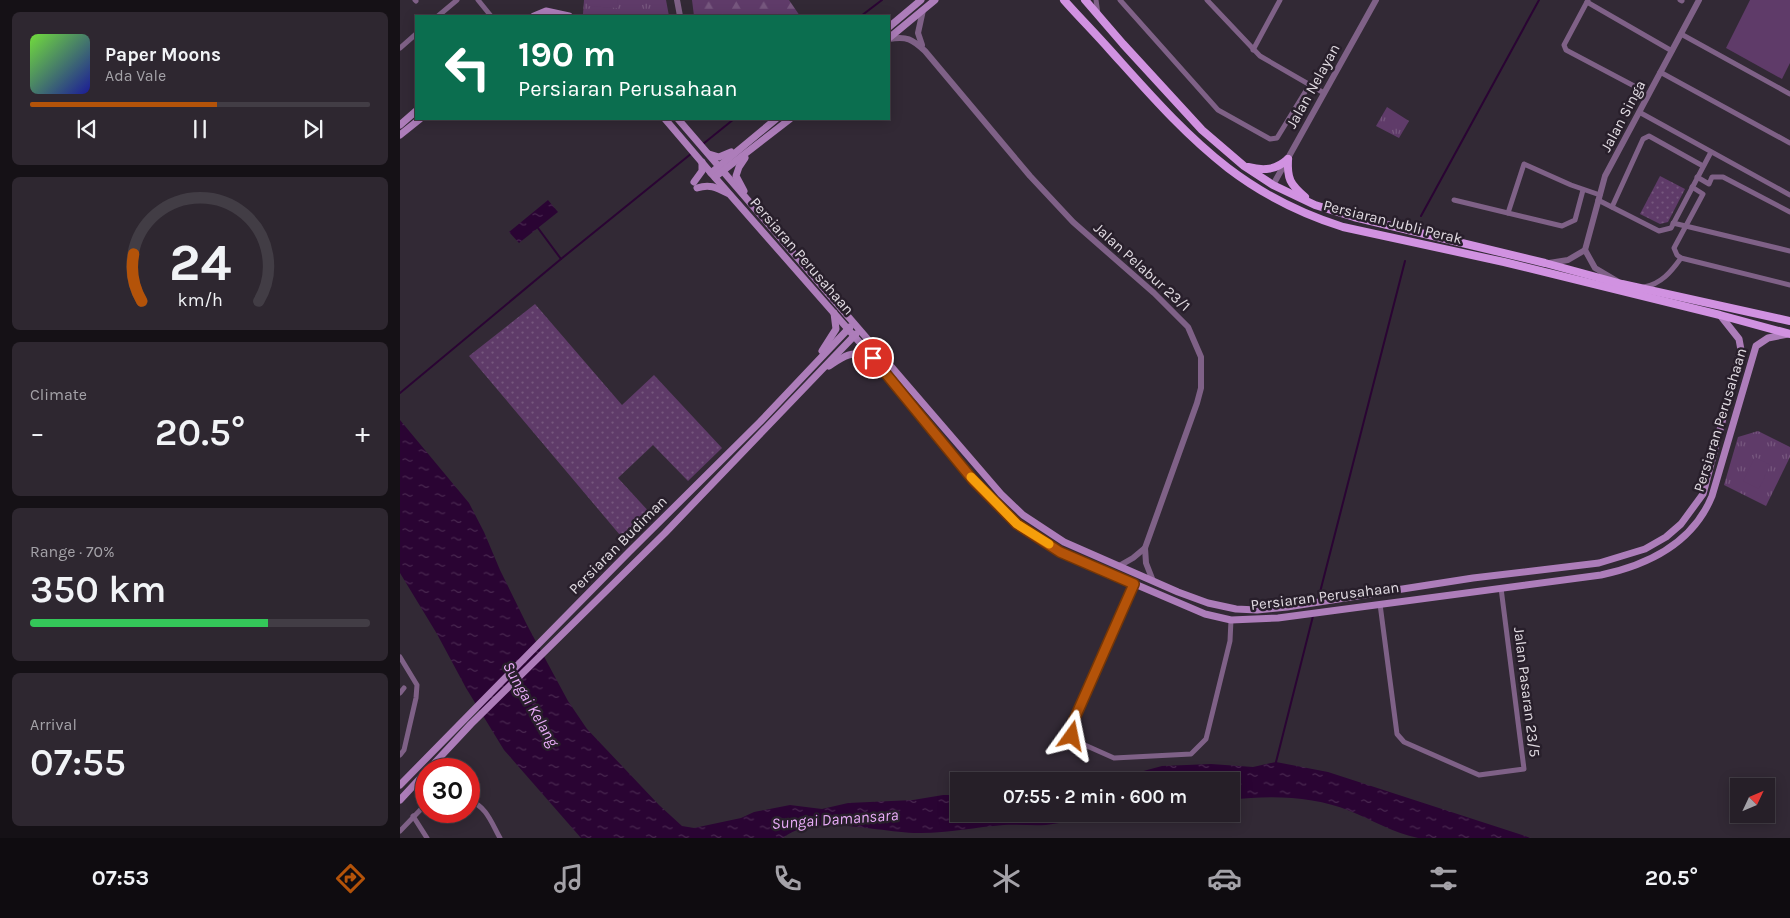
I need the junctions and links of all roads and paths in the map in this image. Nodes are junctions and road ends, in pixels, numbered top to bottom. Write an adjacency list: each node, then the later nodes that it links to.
1 (457, 0): 16 (street)
2 (478, 0): 17 (street)
3 (677, 0): 20 (street)
4 (921, 0): 22 (main road)
5 (935, 0): 15 (main road)
6 (1064, 0): 64 (main road, Persiaran Jubli Perak)
7 (1085, 0): 21 (main road, Persiaran Jubli Perak)
8 (1096, 0): 21 (street)
9 (1120, 0): 32 (street)
10 (1206, 0): 28 (street)
11 (1280, 0): 28 (street)
12 (1376, 0): 34 (street, Jalan Nelayan)
13 (1700, 0): 23 (street, Jalan Singa)
14 (1587, 1): 30 (street); 33 (street)
15 (924, 9): 25 (main road); 29 (street, Jalan Pelabur 23/1)
16 (439, 15)
17 (490, 15)
18 (536, 15): 19 (main road)
19 (565, 15)
20 (680, 15)
21 (1098, 15): 52 (main road, Persiaran Jubli Perak)
22 (890, 25)
23 (1681, 34): 30 (street, Jalan Singa); 35 (street)
24 (415, 35): 27 (street)
25 (890, 37)
26 (890, 38): 29 (street, Jalan Pelabur 23/1)
27 (400, 48)
28 (1253, 50): 32 (street)
29 (925, 51): 89 (street, Jalan Pelabur 23/1)
30 (1672, 51): 31 (street, Jalan Singa)
31 (1660, 72): 37 (street, Jalan Singa); 45 (street)
32 (1310, 84): 34 (street)
33 (1636, 87)
34 (1324, 93): 50 (street, Jalan Nelayan)
35 (1790, 94)
36 (415, 112): 43 (main road)
37 (1639, 112): 49 (street); 62 (street, Jalan Singa)
38 (419, 120): 44 (main road)
39 (666, 120): 51 (main road, Persiaran Perusahaan)
40 (679, 120): 47 (main road, Persiaran Perusahaan)
41 (775, 120): 46 (main road)
42 (789, 120): 48 (main road)
43 (400, 124)
44 (400, 135)
45 (1790, 143)
46 (744, 145): 47 (main road); 54 (main road)
47 (705, 151): 54 (main road, Persiaran Perusahaan)
48 (749, 152): 54 (main road); 69 (main road)
49 (1711, 152): 53 (street); 61 (street)
50 (1288, 159): 52 (main road); 57 (street, Jalan Nelayan); 65 (main road)
51 (700, 160): 55 (main road, Persiaran Perusahaan); 60 (main road)
52 (1244, 166): 57 (main road, Persiaran Jubli Perak)
53 (1703, 166): 56 (street); 66 (street)
54 (721, 169): 55 (main road); 69 (main road, Persiaran Perusahaan)
55 (713, 175): 60 (main road, Persiaran Perusahaan)
56 (1697, 177): 58 (street); 67 (street)
57 (1273, 185): 64 (main road); 65 (main road, Persiaran Jubli Perak)
58 (1692, 187): 70 (street); 71 (street)
59 (1583, 190): 62 (street); 68 (street); 68 (street)
60 (730, 194): 79 (main road, Persiaran Perusahaan)
61 (1790, 195)
62 (1599, 197): 66 (street); 72 (street, Jalan Singa)
63 (1454, 200): 68 (street)
64 (1281, 201): 80 (main road, Persiaran Jubli Perak)
65 (1315, 205): 75 (main road, Persiaran Jubli Perak)
66 (1612, 207): 70 (street)
67 (1790, 212)
68 (1508, 213)
69 (764, 218): 82 (main road, Persiaran Perusahaan)
70 (1673, 223): 71 (street)
71 (1685, 226): 73 (street); 74 (street)
72 (1585, 250): 75 (street); 76 (street)
73 (1790, 252)
74 (1681, 258): 77 (street); 78 (street)
75 (1545, 263): 76 (main road, Persiaran Jubli Perak)
76 (1622, 284): 78 (main road, Persiaran Jubli Perak)
77 (1790, 285)
78 (1641, 288): 81 (main road, Persiaran Jubli Perak)
79 (834, 313): 83 (main road, Persiaran Perusahaan); 86 (main road)
80 (1720, 315): 85 (main road, Persiaran Jubli Perak); 91 (main road, Persiaran Perusahaan)
81 (1790, 321)
82 (854, 323): 83 (main road, Persiaran Budiman); 84 (main road, Persiaran Perusahaan)
83 (848, 329): 84 (main road, Persiaran Perusahaan); 86 (main road, Persiaran Budiman)
84 (857, 333): 87 (main road, Persiaran Perusahaan); 88 (main road, Persiaran Budiman); 90 (main road, Persiaran Perusahaan)
85 (1789, 334): 93 (main road, Persiaran Perusahaan)
86 (812, 366): 100 (main road, Persiaran Budiman)
87 (883, 369): 88 (main road); 92 (main road, Persiaran Perusahaan)
88 (817, 374): 98 (main road, Persiaran Budiman)
89 (1145, 548): 90 (street); 91 (street)
90 (1120, 566): 91 (main road, Persiaran Perusahaan)
91 (1153, 581)
92 (1134, 584): 95 (main road, Persiaran Perusahaan); 95 (street)
93 (1501, 588): 94 (main road, Persiaran Perusahaan); 94 (street, Jalan Pasaran 23/5)
94 (1380, 604): 95 (main road, Persiaran Perusahaan)
95 (1231, 620)
96 (400, 657): 97 (street)
97 (401, 751)
98 (439, 758)
99 (415, 784): 101 (main road)
100 (400, 785)
101 (400, 800)
102 (480, 806): 106 (street)
103 (413, 816): 104 (street); 105 (street)
104 (400, 830)
105 (427, 838)
106 (500, 838)

